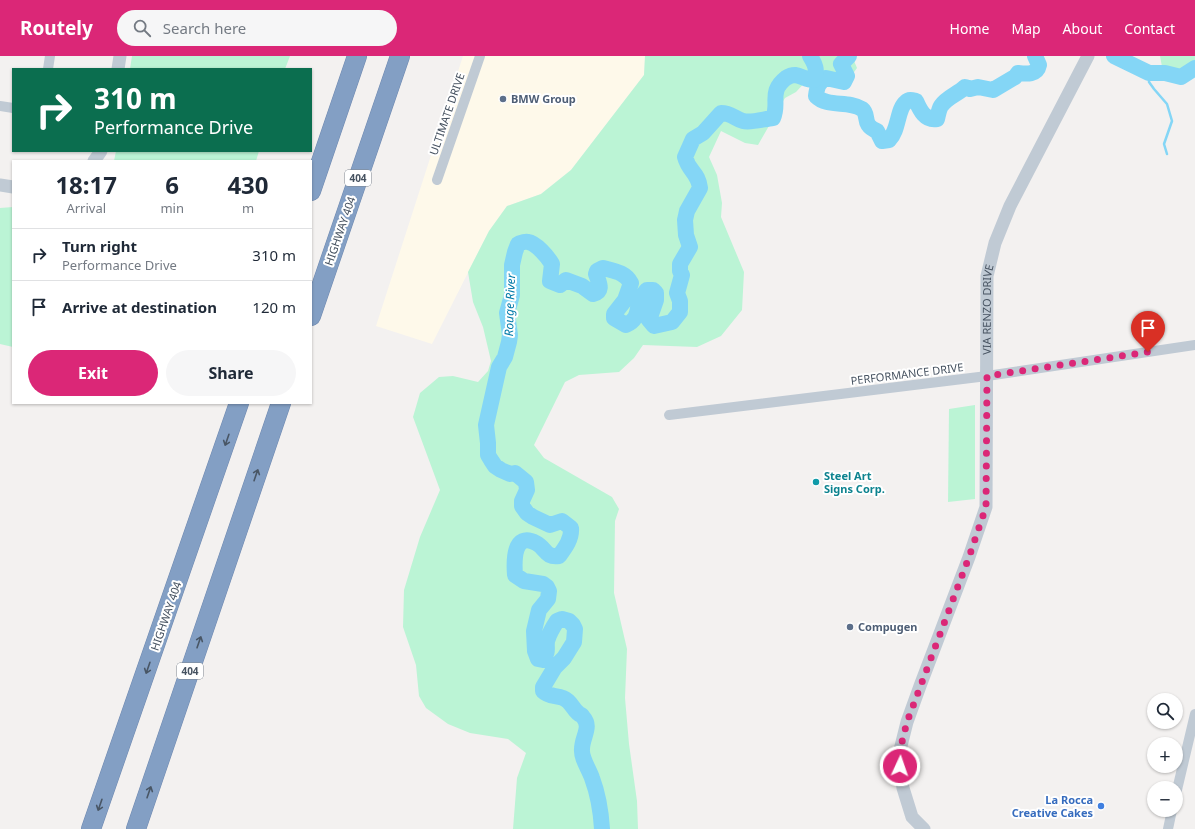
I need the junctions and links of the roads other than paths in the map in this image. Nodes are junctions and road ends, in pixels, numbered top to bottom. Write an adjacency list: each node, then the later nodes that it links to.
1 (50, 56): 9 (street)
2 (120, 56): 10 (street)
3 (344, 56): 13 (highway)
4 (357, 56): 13 (highway)
5 (400, 56): 18 (highway, HIGHWAY 404 / 404)
6 (413, 56): 18 (highway)
7 (480, 56): 14 (street, ULTIMATE DRIVE)
8 (1088, 56): 20 (street, VIA RENZO DRIVE)
9 (48, 68)
10 (118, 68)
11 (0, 106): 12 (street)
12 (12, 108)
13 (326, 148): 17 (highway)
14 (437, 180)
15 (0, 185): 16 (street)
16 (12, 187)
17 (312, 187)
18 (314, 308)
19 (1195, 346): 20 (street, PERFORMANCE DRIVE)
20 (987, 376): 23 (street, PERFORMANCE DRIVE); 29 (street, VIA RENZO DRIVE)
21 (240, 404): 27 (highway, HIGHWAY 404, one-way to 27)
22 (281, 404): 28 (highway, 404, one-way to 22)
23 (670, 415)
24 (1195, 714): 25 (street)
25 (1179, 781)
26 (1171, 817): 30 (street)
27 (91, 829)
28 (136, 829)
29 (924, 829)
30 (1168, 829)

